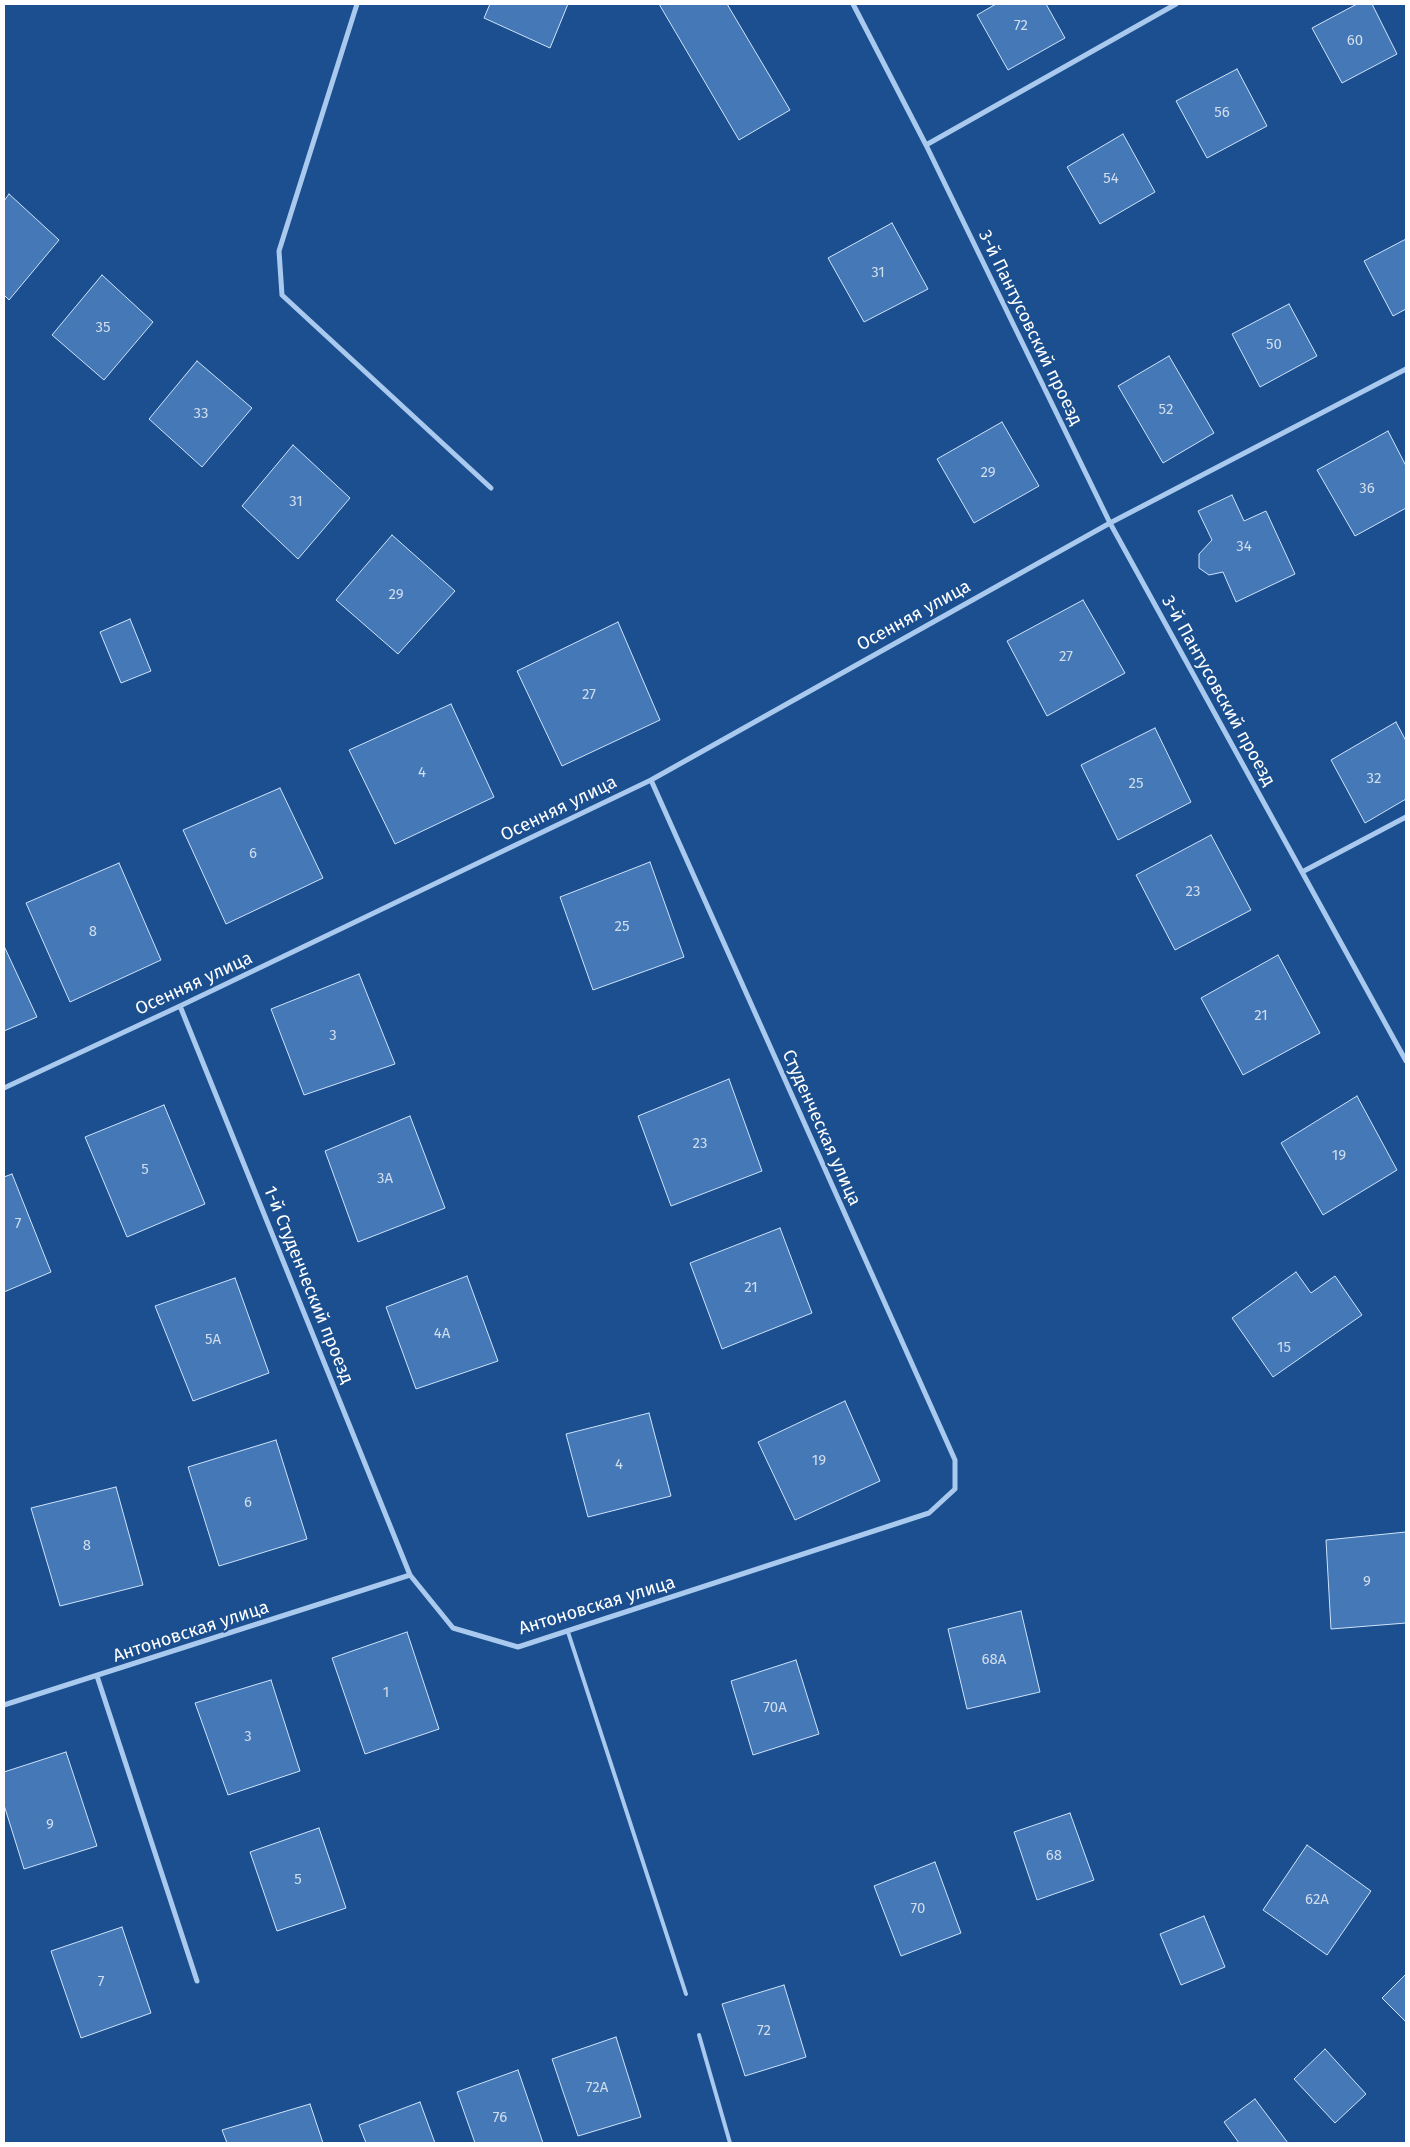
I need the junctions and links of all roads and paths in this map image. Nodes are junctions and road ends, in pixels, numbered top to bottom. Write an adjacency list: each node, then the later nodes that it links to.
1 (357, 4): 6 (street)
2 (853, 4): 4 (street, 3-й Пантусовский проезд)
3 (1176, 4): 4 (street)
4 (926, 145): 7 (street, 3-й Пантусовский проезд)
5 (1406, 369): 7 (street)
6 (491, 488)
7 (1110, 522): 8 (street, Осенняя улица); 10 (street, 3-й Пантусовский проезд)
8 (651, 780): 11 (street, Осенняя улица); 14 (street, Студенческая улица)
9 (1406, 817): 10 (street)
10 (1302, 872): 12 (street, 3-й Пантусовский проезд)
11 (180, 1006): 13 (street, Осенняя улица); 15 (street, 1-й Студенческий проезд)
12 (1406, 1061)
13 (4, 1088)
14 (955, 1489): 16 (street, Антоновская улица)
15 (410, 1575): 16 (street, Антоновская улица); 17 (street, Антоновская улица)
16 (568, 1632): 20 (lane)
17 (97, 1676): 18 (street, Антоновская улица); 19 (street)
18 (4, 1704)
19 (197, 1982)
20 (686, 1994)
21 (699, 2034): 22 (lane)
22 (730, 2143)

